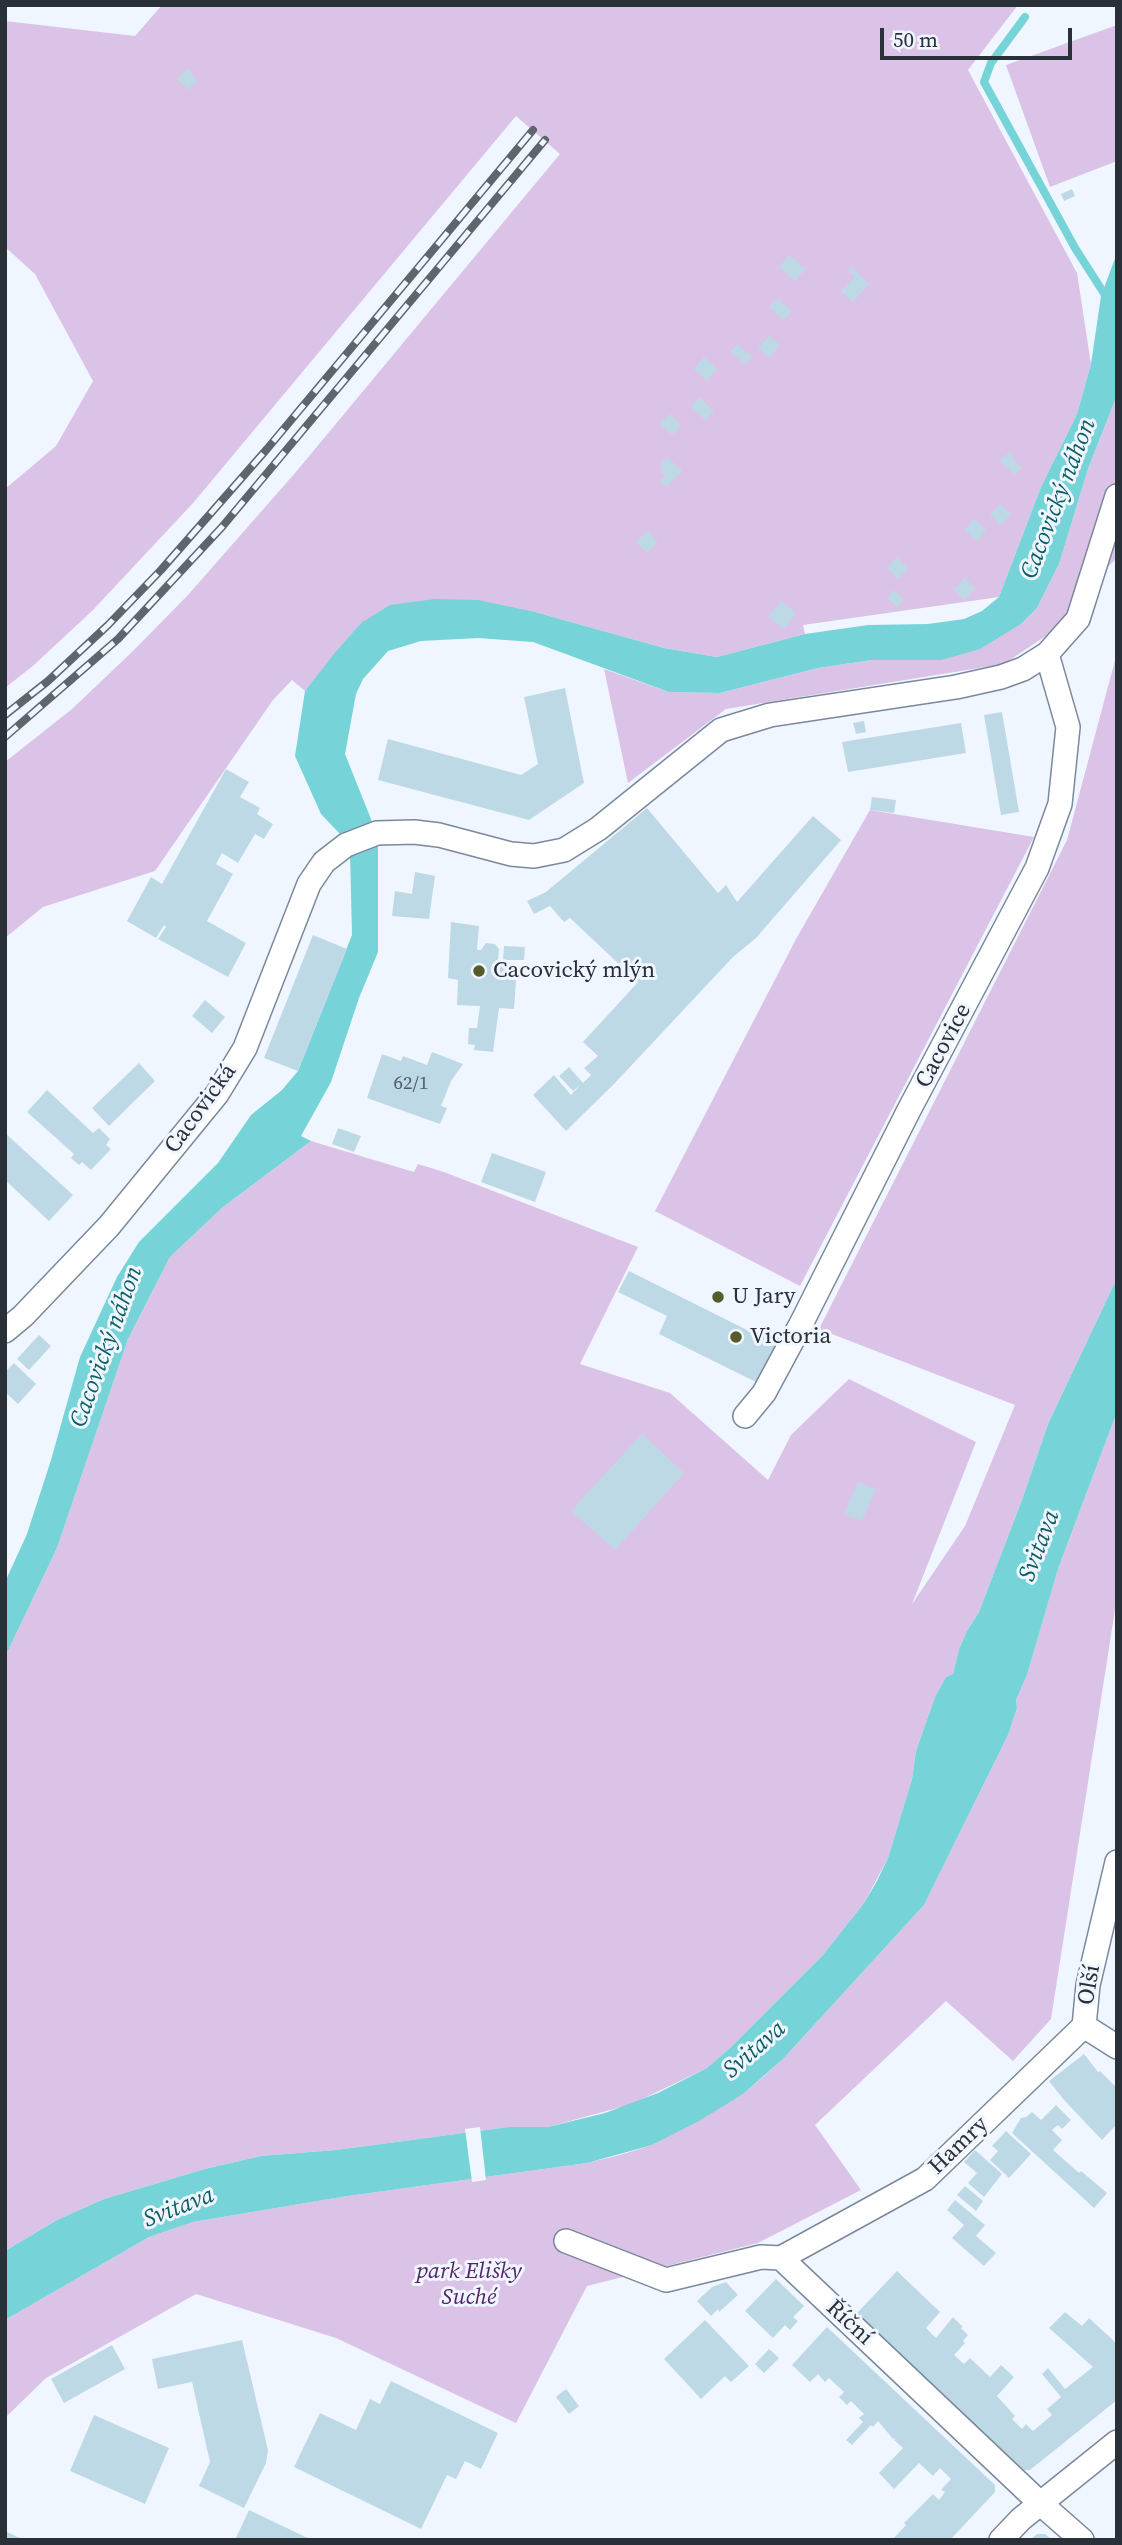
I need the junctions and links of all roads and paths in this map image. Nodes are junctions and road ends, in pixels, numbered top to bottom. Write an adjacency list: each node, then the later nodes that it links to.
1 (1117, 496): 2 (street)
2 (1047, 654): 3 (street, Cacovická); 4 (street, Cacovice)
3 (5, 1331)
4 (745, 1416)
5 (1117, 1862): 6 (street, Olší)
6 (1084, 2026): 7 (street); 9 (street, Hamry)
7 (1117, 2047)
8 (566, 2241): 9 (street)
9 (781, 2258): 11 (street, Říční)
10 (1117, 2442): 11 (street)
11 (1041, 2504): 12 (street); 13 (street, Říční)
12 (1001, 2540)
13 (1082, 2540)

